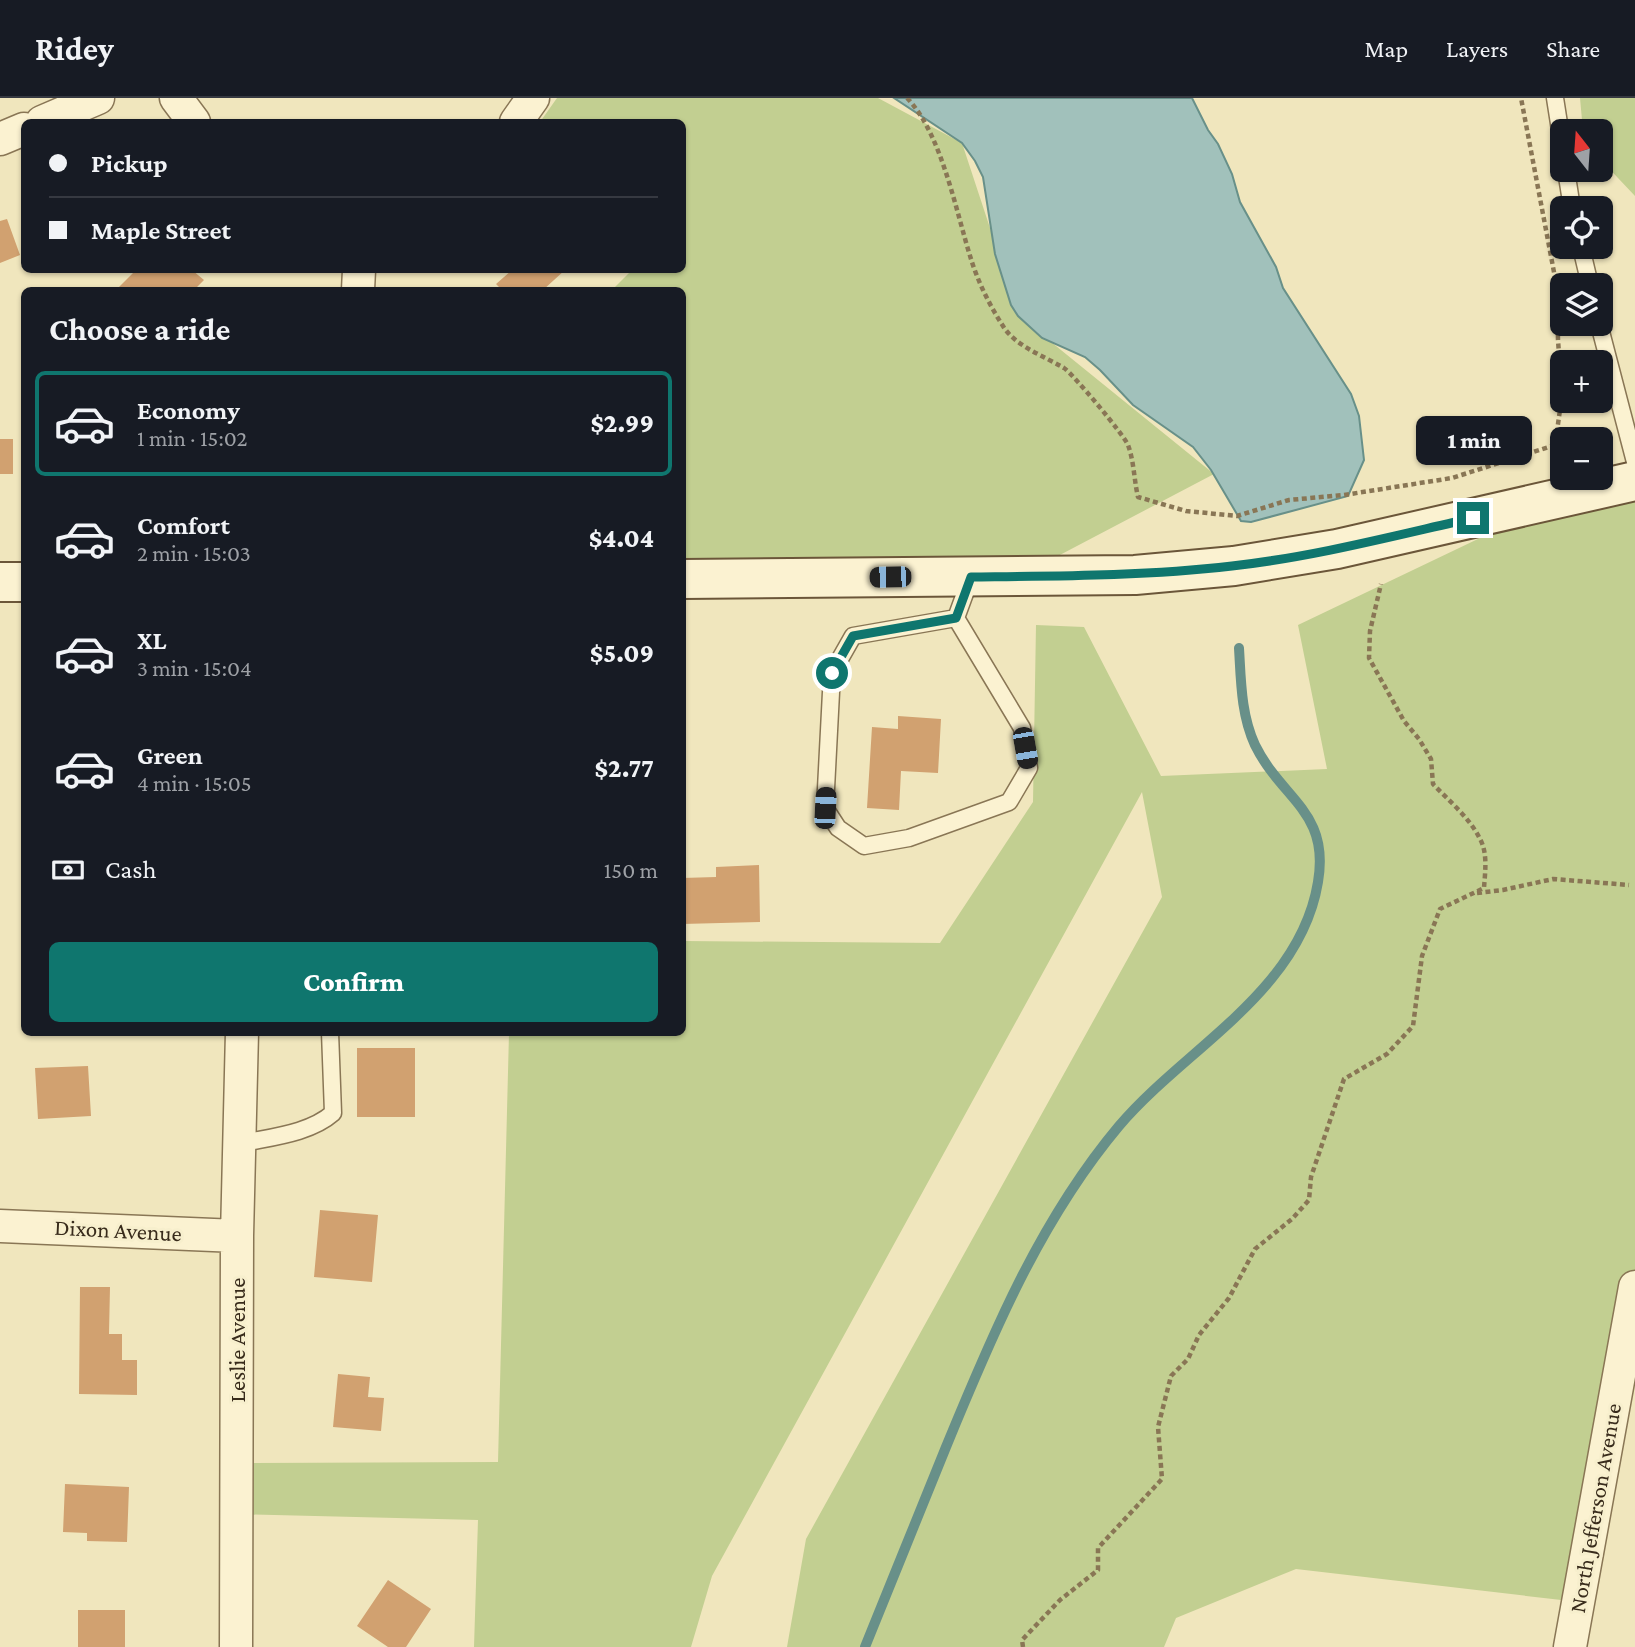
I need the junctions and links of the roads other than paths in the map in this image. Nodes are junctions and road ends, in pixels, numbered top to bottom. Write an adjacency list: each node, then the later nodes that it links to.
1 (98, 98): 5 (street)
2 (176, 98): 6 (street)
3 (533, 98): 7 (street)
4 (1555, 98): 8 (lane)
5 (49, 119)
6 (192, 119)
7 (518, 119)
8 (1558, 119)
9 (21, 130): 10 (street)
10 (0, 139)
11 (1602, 336): 12 (lane)
12 (1635, 462)
13 (1635, 481): 14 (street)
14 (971, 577): 15 (street); 18 (lane)
15 (686, 579)
16 (0, 582): 17 (street)
17 (21, 583)
18 (956, 618): 18 (lane)
19 (242, 1036): 21 (street, Leslie Avenue)
20 (330, 1036): 21 (lane)
21 (239, 1144): 23 (street, Leslie Avenue)
22 (0, 1226): 23 (street, Dixon Avenue)
23 (237, 1236): 25 (street, Leslie Avenue)
24 (1635, 1287): 26 (street, North Jefferson Avenue)
25 (236, 1647)
26 (1570, 1647)

